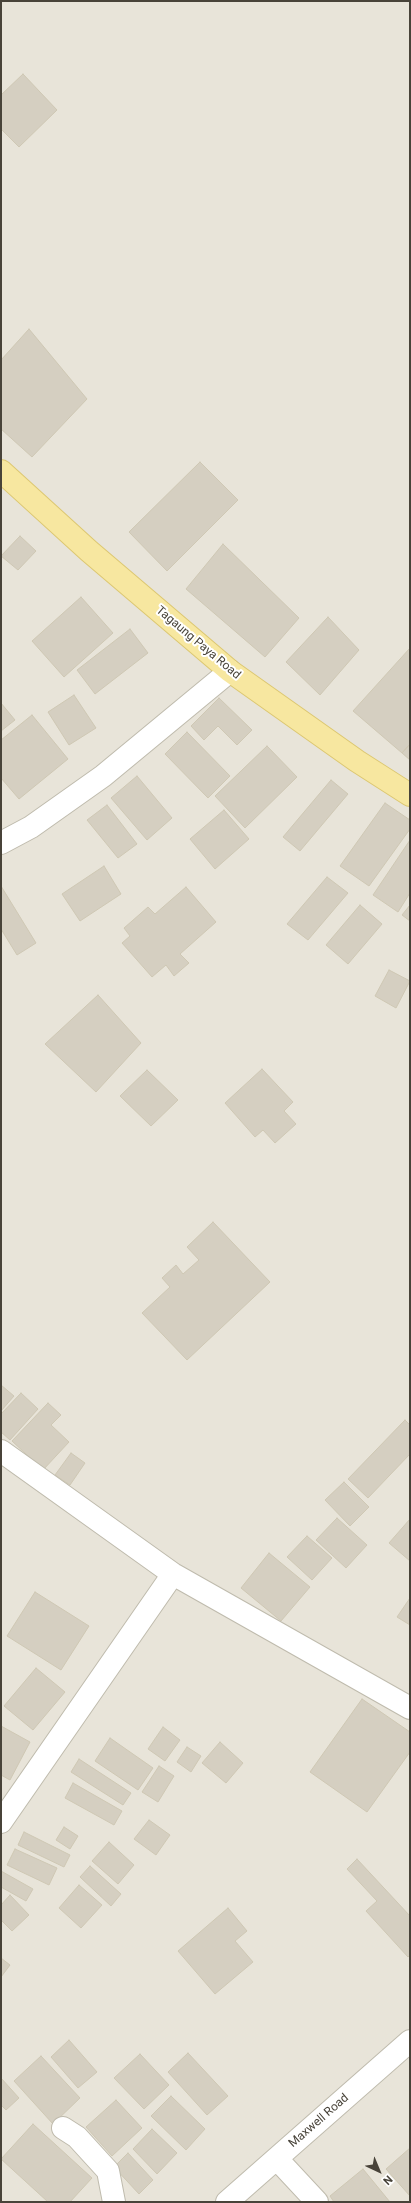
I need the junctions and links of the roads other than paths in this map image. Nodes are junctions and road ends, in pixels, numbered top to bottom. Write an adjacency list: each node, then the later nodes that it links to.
1 (1, 471): 2 (main road, Tagaung Paya Road)
2 (230, 671): 3 (main road, Tagaung Paya Road); 4 (street)
3 (410, 795)
4 (1, 843)
5 (1, 1451): 6 (street)
6 (173, 1574): 7 (street); 8 (street)
7 (410, 1708)
8 (1, 1822)
9 (410, 2041): 11 (street, Maxwell Road)
10 (63, 2128): 12 (street)
11 (277, 2158): 13 (street, Maxwell Road); 14 (street)
12 (114, 2202)
13 (227, 2202)
14 (317, 2202)

